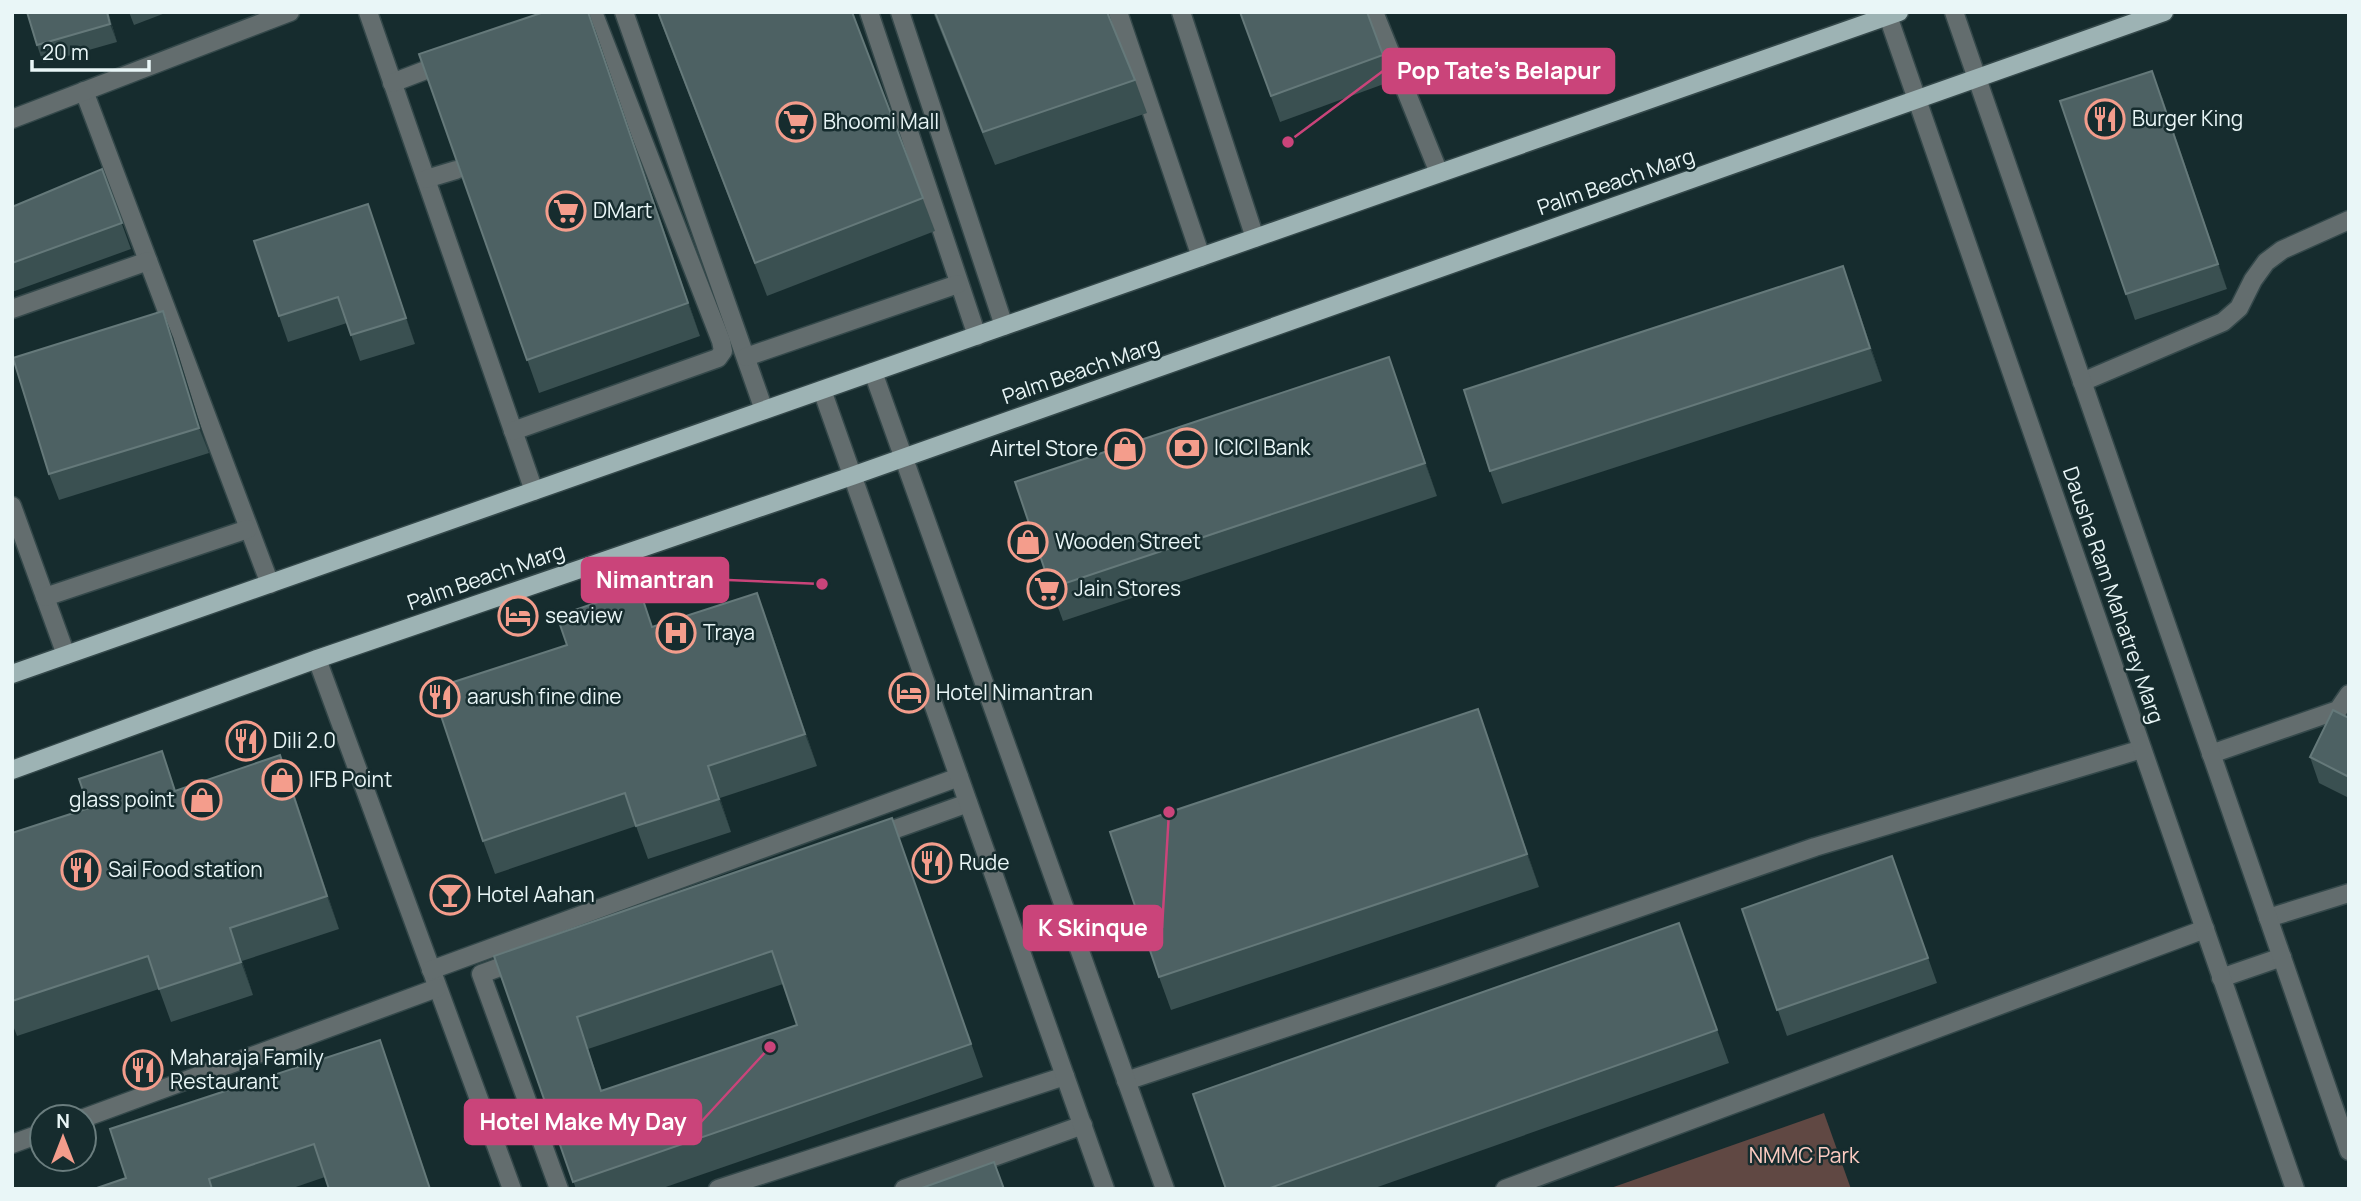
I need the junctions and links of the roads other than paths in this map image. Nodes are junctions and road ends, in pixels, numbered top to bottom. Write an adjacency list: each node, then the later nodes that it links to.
1 (290, 12): 16 (street)
2 (368, 12): 15 (street)
3 (593, 12): 35 (street)
4 (624, 12): 30 (street)
5 (869, 12): 26 (street)
6 (900, 12): 28 (street)
7 (1118, 12): 24 (street)
8 (1181, 12): 23 (street)
9 (1374, 12): 20 (street)
10 (1954, 12): 14 (street, Dausha Ram Mahatrey Marg)
11 (2164, 12): 14 (main road, Palm Beach Marg)
12 (1893, 14): 17 (street, Dausha Ram Mahatrey Marg); 20 (main road)
13 (454, 59): 15 (street)
14 (1977, 78): 17 (main road, Palm Beach Marg); 32 (street, Dausha Ram Mahatrey Marg)
15 (392, 83): 21 (street)
16 (84, 91): 18 (street); 25 (street)
17 (1917, 100): 36 (main road, Palm Beach Marg); 47 (street, Dausha Ram Mahatrey Marg)
18 (12, 119)
19 (456, 170): 21 (street)
20 (1439, 173): 23 (main road)
21 (426, 179): 35 (street)
22 (2349, 220): 32 (street)
23 (1255, 238): 24 (main road)
24 (1201, 257): 28 (main road)
25 (148, 261): 27 (street); 40 (street)
26 (958, 284): 29 (street); 30 (street)
27 (12, 309)
28 (1004, 326): 29 (main road)
29 (977, 336): 31 (main road)
30 (746, 357): 34 (street)
31 (873, 372): 33 (main road); 36 (street)
32 (2082, 382): 48 (street, Dausha Ram Mahatrey Marg)
33 (822, 390): 34 (main road); 37 (street)
34 (764, 410): 38 (main road)
35 (513, 430): 38 (street)
36 (904, 457): 37 (main road, Palm Beach Marg); 62 (street)
37 (852, 476): 44 (main road, Palm Beach Marg); 50 (street)
38 (534, 491): 41 (main road)
39 (12, 506): 42 (street)
40 (248, 528): 41 (street); 42 (street)
41 (270, 584): 43 (main road)
42 (45, 597): 43 (street)
43 (66, 655): 45 (main road)
44 (317, 659): 49 (main road, Palm Beach Marg); 58 (street)
45 (12, 674)
46 (2349, 694): 48 (street)
47 (2142, 749): 55 (street, Dausha Ram Mahatrey Marg); 62 (street)
48 (2211, 754): 54 (street, Dausha Ram Mahatrey Marg)
49 (12, 770)
50 (959, 777): 51 (street); 58 (street)
51 (968, 803): 52 (street); 61 (street)
52 (853, 844)
53 (2349, 893): 54 (street)
54 (2268, 918): 57 (street, Dausha Ram Mahatrey Marg)
55 (2205, 929): 59 (street, Dausha Ram Mahatrey Marg); 72 (street)
56 (532, 956): 67 (street)
57 (2282, 957): 59 (street); 65 (street, Dausha Ram Mahatrey Marg)
58 (431, 970): 60 (street)
59 (2221, 978): 73 (street, Dausha Ram Mahatrey Marg)
60 (437, 988): 63 (street); 66 (street)
61 (1065, 1076): 64 (street); 68 (street)
62 (1126, 1082): 71 (street)
63 (98, 1113)
64 (1083, 1125): 69 (street); 70 (street)
65 (2349, 1152)
66 (512, 1189)
67 (559, 1189)
68 (718, 1189)
69 (904, 1189)
70 (1105, 1189)
71 (1165, 1189)
72 (1505, 1189)
73 (2295, 1189)

